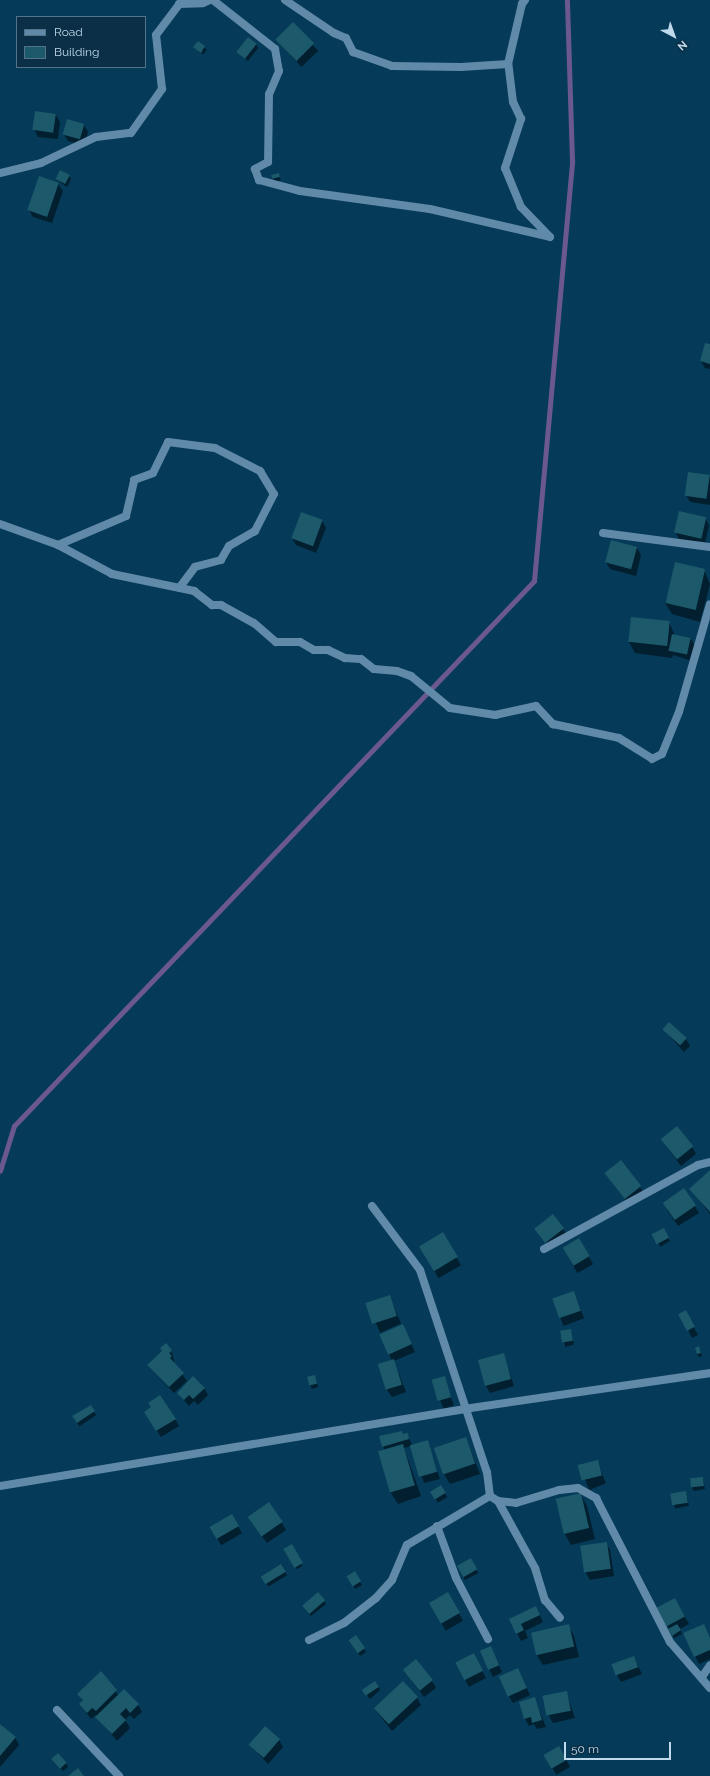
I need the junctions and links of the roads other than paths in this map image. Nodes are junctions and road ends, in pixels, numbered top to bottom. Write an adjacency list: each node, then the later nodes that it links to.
1 (210, 0): 6 (street)
2 (213, 0): 5 (street)
3 (285, 0): 5 (street)
4 (525, 0): 5 (street)
5 (508, 64)
6 (0, 173)
7 (0, 524): 9 (street)
8 (603, 533): 10 (street)
9 (58, 545): 11 (street); 11 (street)
10 (710, 547)
11 (179, 588): 12 (street)
12 (710, 604)
13 (710, 1162): 15 (street)
14 (372, 1206): 17 (street)
15 (544, 1249)
16 (710, 1373): 17 (street)
17 (464, 1409): 18 (street); 19 (street)
18 (0, 1486)
19 (490, 1496): 20 (street); 21 (street)
20 (498, 1501): 22 (street); 26 (street)
21 (437, 1526): 23 (street); 24 (street)
22 (560, 1618)
23 (488, 1639)
24 (309, 1640)
25 (710, 1665): 26 (street)
26 (702, 1677): 27 (street)
27 (710, 1688)
28 (57, 1710): 29 (street)
29 (119, 1776)

